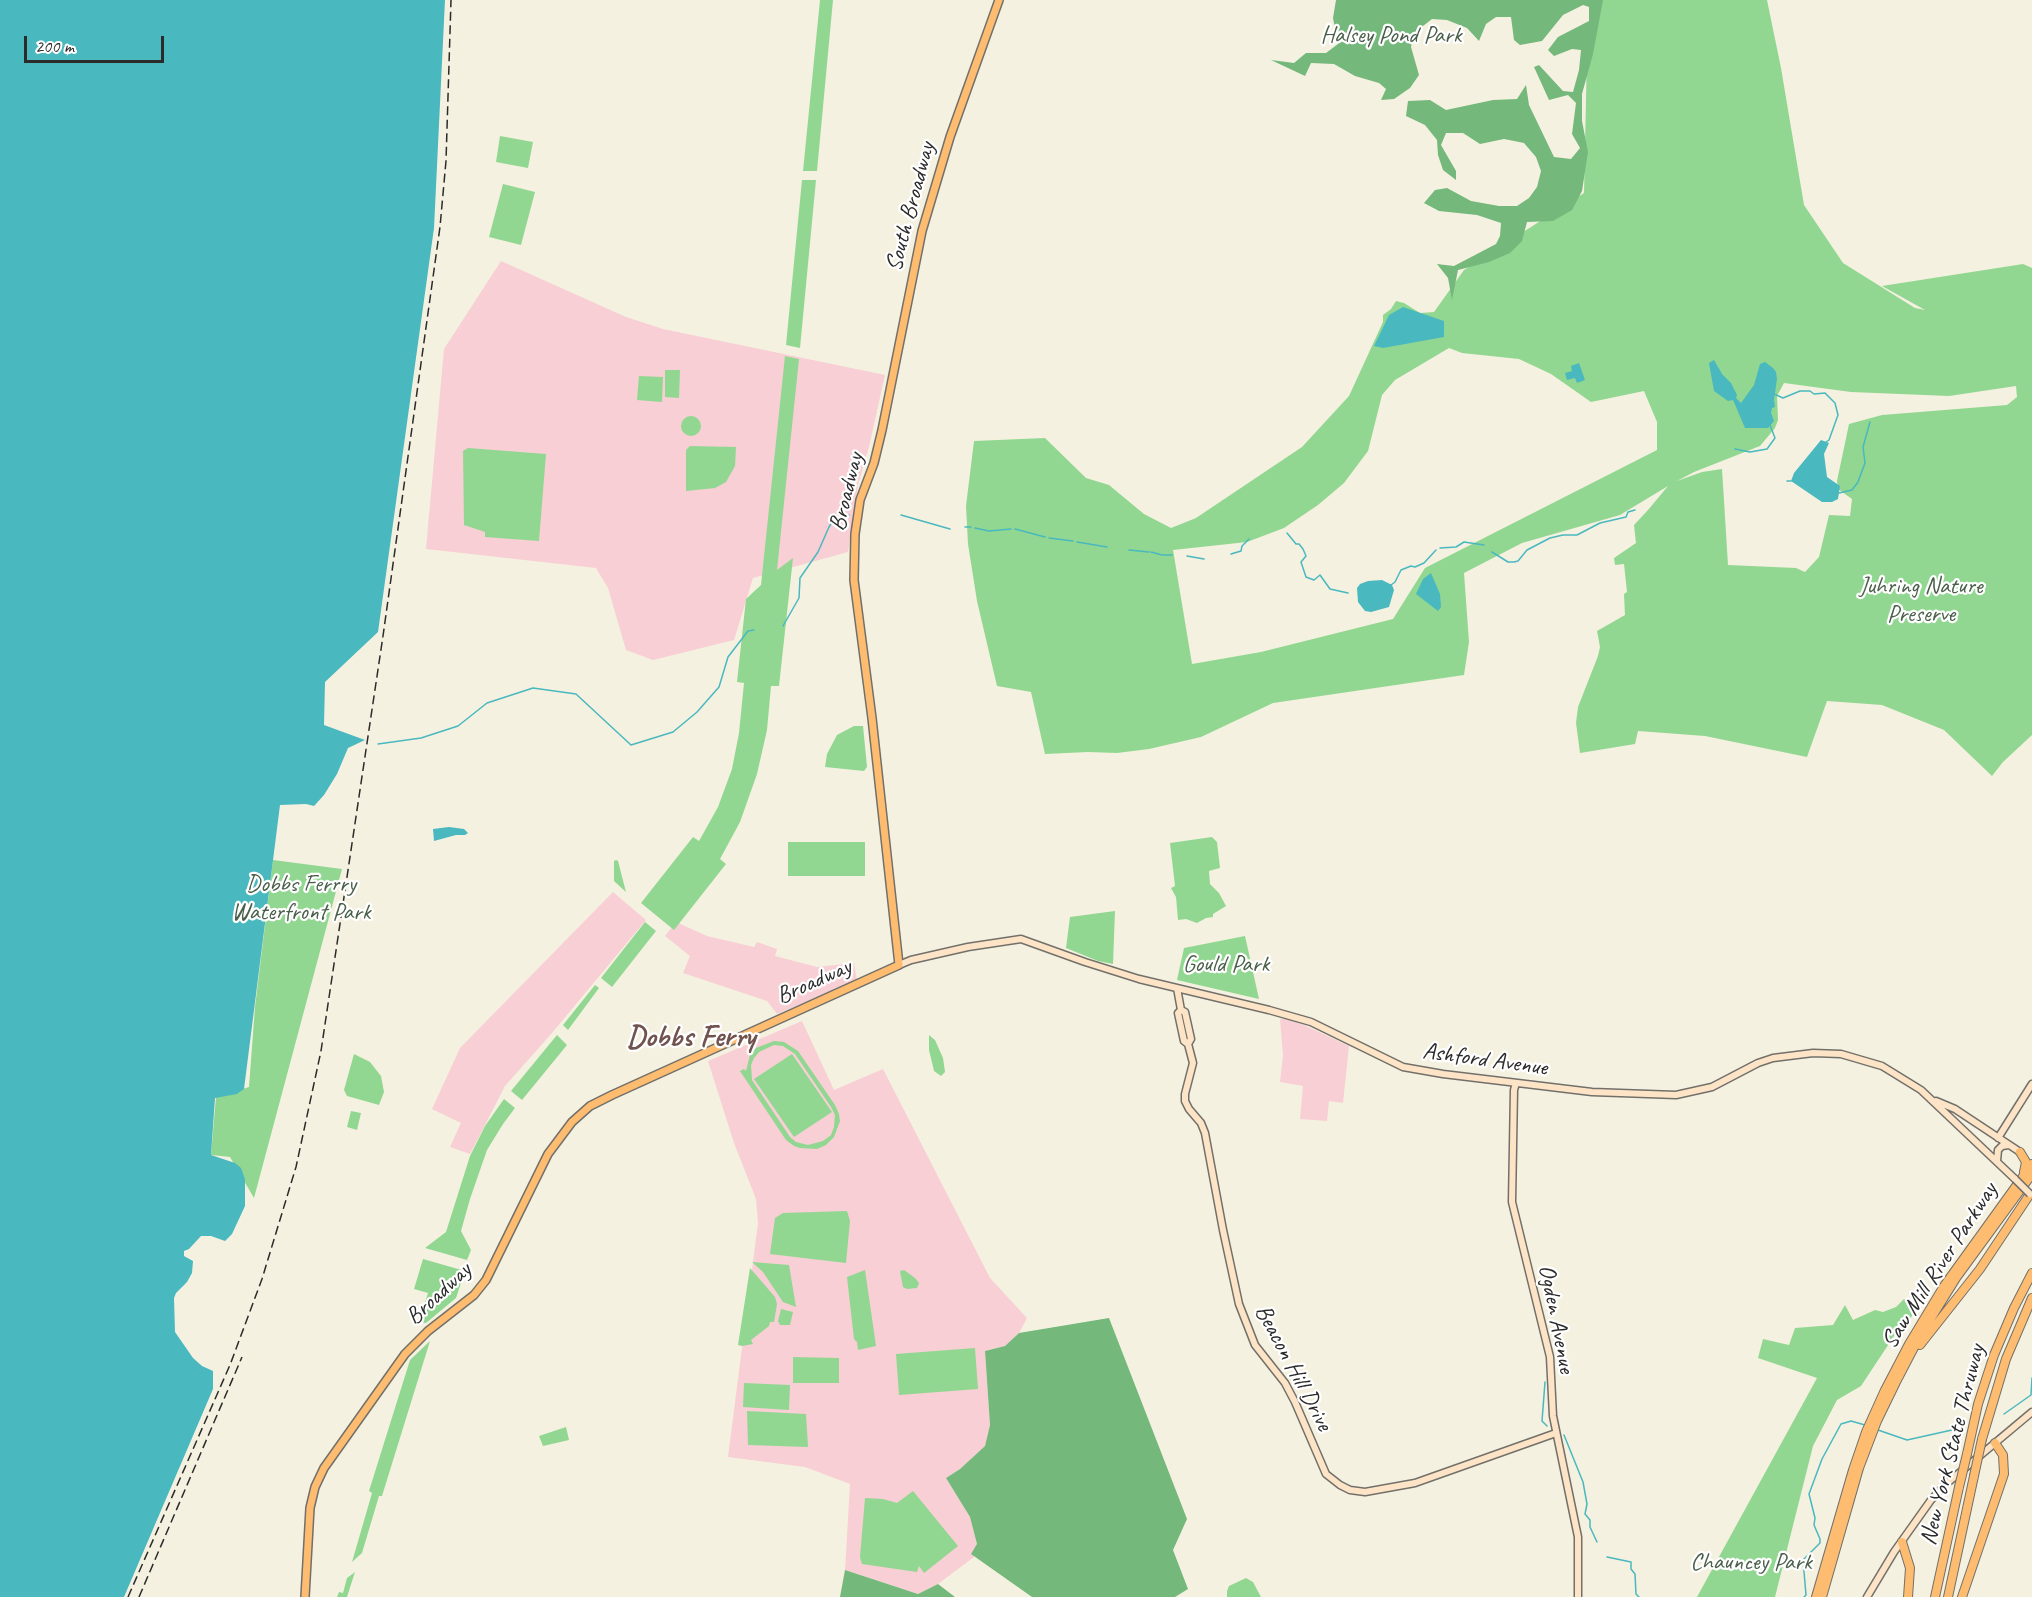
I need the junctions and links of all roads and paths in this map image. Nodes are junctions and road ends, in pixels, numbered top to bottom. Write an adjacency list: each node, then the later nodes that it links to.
1 (999, 0): 2 (main road, South Broadway)
2 (882, 430): 3 (main road, Broadway)
3 (899, 965): 4 (main road, Ashford Avenue); 30 (main road, Broadway)
4 (1177, 988): 5 (main road, Ashford Avenue); 26 (main road, Beacon Hill Drive)
5 (1516, 1083): 7 (main road, Ashford Avenue); 26 (main road, Ogden Avenue)
6 (2032, 1084): 10 (main road)
7 (1932, 1099): 8 (main road); 9 (main road, Ashford Avenue)
8 (1988, 1131): 9 (main road); 10 (main road)
9 (1972, 1137): 14 (main road, Ashford Avenue)
10 (1998, 1138): 11 (main road)
11 (2009, 1145): 12 (main road); 14 (main road)
12 (2020, 1152): 13 (highway); 17 (highway)
13 (2032, 1155)
14 (1997, 1162): 17 (main road, Ashford Avenue)
15 (2032, 1164): 17 (highway, Saw Mill River Parkway)
16 (2032, 1174): 19 (highway, Saw Mill River Parkway)
17 (2018, 1179): 18 (main road, Ashford Avenue, bridge); 25 (highway, Saw Mill River Parkway)
18 (2029, 1196): 20 (highway)
19 (1976, 1250): 20 (highway); 23 (highway, Saw Mill River Parkway)
20 (1989, 1254): 23 (highway)
21 (2032, 1273): 36 (highway, New York State Thruway, bridge)
22 (2032, 1298): 37 (highway, New York State Thruway, bridge)
23 (1896, 1382): 25 (highway, Saw Mill River Parkway)
24 (2032, 1412): 28 (main road)
25 (1875, 1420): 27 (highway, Saw Mill River Parkway)
26 (1556, 1432): 31 (main road, Ogden Avenue)
27 (1869, 1433): 32 (highway, Saw Mill River Parkway); 33 (highway, Saw Mill River Parkway)
28 (1995, 1443): 29 (main road); 38 (highway)
29 (1902, 1542): 34 (main road); 35 (highway)
30 (305, 1597)
31 (1578, 1597)
32 (1816, 1597)
33 (1822, 1597)
34 (1867, 1597)
35 (1908, 1597)
36 (1935, 1597)
37 (1948, 1597)
38 (1962, 1597)

